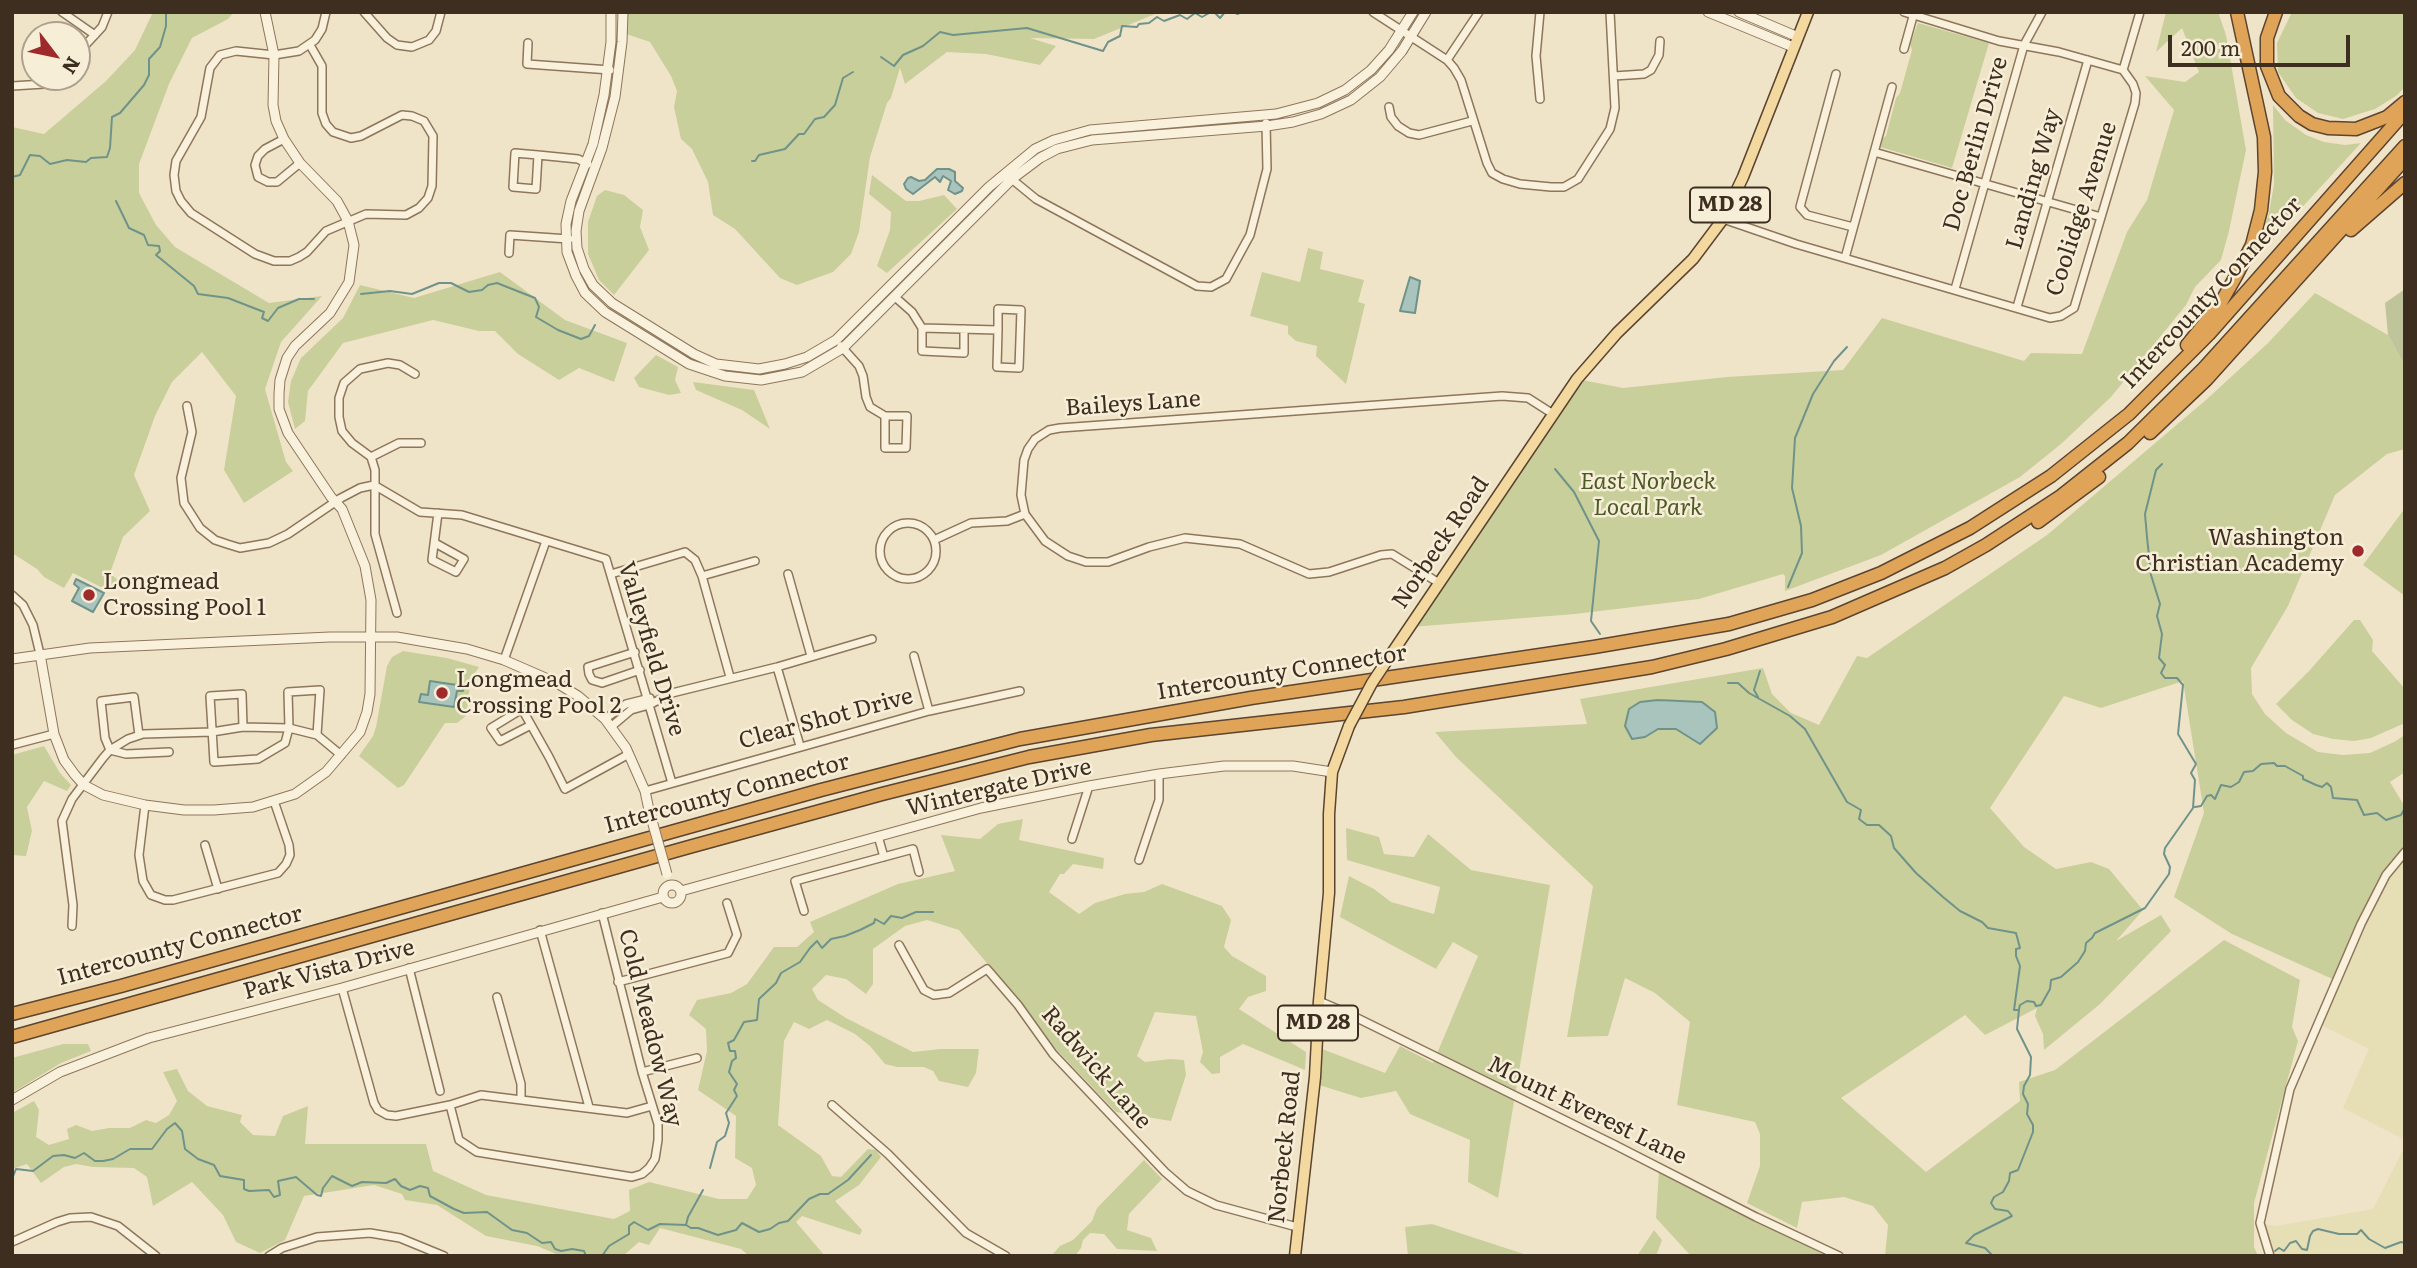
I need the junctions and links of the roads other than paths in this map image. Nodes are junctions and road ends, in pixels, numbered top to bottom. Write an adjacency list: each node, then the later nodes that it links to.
1 (62, 12): 25 (street)
2 (108, 12): 25 (street)
3 (265, 12): 34 (street)
4 (326, 12): 31 (street)
5 (364, 12): 6 (street)
6 (441, 12)
7 (611, 12): 37 (street)
8 (623, 12): 39 (street)
9 (1373, 12): 24 (street)
10 (1413, 12): 24 (street)
11 (1426, 12): 26 (street)
12 (1479, 12): 35 (street)
13 (1540, 12): 43 (street)
14 (1610, 12): 41 (street)
15 (1709, 12): 29 (street)
16 (1740, 12): 29 (street)
17 (1808, 12): 29 (main road, Norbeck Road / MD 28)
18 (1904, 12): 23 (street)
19 (2042, 12): 32 (street, Doc Berlin Drive)
20 (2140, 12): 38 (street)
21 (2237, 12): 79 (highway)
22 (2276, 12): 44 (highway)
23 (1914, 14): 32 (street); 33 (street)
24 (1401, 31): 26 (street); 47 (street)
25 (95, 35): 27 (street)
26 (1411, 37): 35 (street); 49 (street)
27 (91, 39)
28 (1660, 41): 41 (street)
29 (1796, 42): 63 (main road, Norbeck Road / MD 28)
30 (528, 43): 37 (street)
31 (310, 45): 34 (street); 64 (street)
32 (2024, 45): 36 (street); 60 (street, Doc Berlin Drive)
33 (1904, 49)
34 (274, 55): 50 (street); 64 (street)
35 (1447, 60): 48 (street)
36 (2088, 61): 38 (street); 61 (street, Landing Way)
37 (608, 70): 39 (street); 56 (street)
38 (2123, 70): 62 (street, Coolidge Avenue)
39 (619, 71): 57 (street)
40 (1836, 74): 65 (street)
41 (1614, 76): 48 (street)
42 (1892, 88): 52 (street)
43 (1540, 99)
44 (2405, 102)
45 (1389, 107): 48 (street)
46 (2405, 112): 79 (highway, Intercounty Connector)
47 (1265, 115): 49 (street); 58 (street)
48 (1472, 121)
49 (1267, 126): 58 (street); 58 (street)
50 (284, 139): 55 (street); 55 (street)
51 (2405, 146): 93 (highway, Intercounty Connector)
52 (1874, 152): 60 (street); 65 (street)
53 (538, 155): 53 (street); 56 (street)
54 (2405, 159): 69 (highway)
55 (300, 163): 64 (street)
56 (586, 163): 57 (street); 66 (street)
57 (596, 168): 66 (street)
58 (1008, 176): 71 (street); 76 (street)
59 (2405, 183): 69 (highway)
60 (1984, 184): 61 (street); 70 (street, Doc Berlin Drive)
61 (2047, 200): 62 (street); 72 (street, Landing Way)
62 (2101, 217): 72 (street, Coolidge Avenue)
63 (1723, 219): 68 (street, Coolidge Avenue); 81 (main road, Norbeck Road / MD 28)
64 (348, 220): 86 (street)
65 (1853, 227): 68 (street)
66 (571, 240): 67 (street); 76 (street); 77 (street)
67 (509, 253)
68 (1845, 258): 70 (street, Coolidge Avenue)
69 (2305, 269): 93 (highway)
70 (1955, 289): 72 (street, Coolidge Avenue)
71 (895, 297): 73 (street); 77 (street)
72 (2017, 307)
73 (922, 328): 74 (street); 74 (street)
74 (964, 329): 75 (street)
75 (998, 330): 75 (street)
76 (835, 340): 77 (street)
77 (843, 348): 82 (street)
78 (415, 374): 84 (street)
79 (2147, 396): 158 (highway, Intercounty Connector)
80 (187, 406): 86 (street)
81 (1553, 414): 88 (street, Baileys Lane); 97 (main road, Norbeck Road / MD 28)
82 (885, 416): 82 (street)
83 (421, 443): 84 (street)
84 (371, 457): 85 (street)
85 (374, 485): 86 (street); 87 (street, Valleyfield Drive); 99 (street)
86 (335, 502): 100 (street)
87 (438, 513): 90 (street, Valleyfield Drive); 91 (street)
88 (1025, 514): 89 (street); 97 (street)
89 (934, 540): 89 (street)
90 (546, 541): 94 (street, Valleyfield Drive); 107 (street)
91 (435, 543): 91 (street)
92 (755, 561): 96 (street)
93 (1945, 568): 159 (highway, Intercounty Connector)
94 (611, 574): 96 (street); 102 (street, Valleyfield Drive)
95 (788, 574): 104 (street)
96 (702, 576): 110 (street)
97 (1439, 583): 128 (main road, Norbeck Road / MD 28, bridge)
98 (12, 595): 103 (street)
99 (397, 613)
100 (371, 636): 103 (street); 107 (street); 127 (street)
101 (872, 639): 104 (street)
102 (635, 652): 109 (street, Valleyfield Drive); 109 (street)
103 (40, 654): 106 (street); 119 (street)
104 (811, 656): 108 (street)
105 (914, 656): 113 (street)
106 (12, 659)
107 (504, 660): 114 (street)
108 (777, 667): 110 (street); 123 (street)
109 (640, 670): 112 (street, Valleyfield Drive)
110 (730, 677): 112 (street)
111 (1020, 691): 113 (street, Clear Shot Drive)
112 (648, 701): 114 (street); 130 (street, Valleyfield Drive)
113 (929, 711): 123 (street, Clear Shot Drive)
114 (608, 722): 126 (street)
115 (531, 725): 115 (street); 126 (street)
116 (243, 727): 117 (street); 118 (street); 118 (street)
117 (289, 728): 118 (street); 121 (street); 121 (street)
118 (212, 732): 120 (street)
119 (54, 734): 122 (street); 131 (street)
120 (139, 735): 124 (street); 124 (street)
121 (317, 735): 127 (street)
122 (12, 745)
123 (800, 746): 130 (street, Clear Shot Drive)
124 (110, 751): 125 (street); 131 (street)
125 (169, 752)
126 (629, 754): 133 (street)
127 (341, 755): 134 (street)
128 (1332, 772): 129 (street, Wintergate Drive); 157 (main road, Norbeck Road / MD 28)
129 (1159, 774): 132 (street, Wintergate Drive); 141 (street)
130 (672, 783): 133 (street, Clear Shot Drive)
131 (84, 785): 135 (street); 150 (street)
132 (1089, 786): 136 (street, Wintergate Drive); 137 (street)
133 (645, 791): 143 (street, bridge)
134 (274, 802): 135 (street); 144 (street)
135 (145, 805): 144 (street)
136 (878, 836): 140 (street); 145 (street, Wintergate Drive)
137 (1072, 839)
138 (205, 845): 144 (street)
139 (2405, 852): 177 (street)
140 (884, 857): 142 (street); 148 (street)
141 (1139, 860)
142 (919, 872)
143 (671, 884): 145 (street); 146 (street)
144 (218, 889)
145 (681, 891): 146 (street)
146 (663, 897): 149 (street, Park Vista Drive)
147 (727, 903): 154 (street)
148 (804, 911)
149 (602, 913): 151 (street, Park Vista Drive); 154 (street, Cold Meadow Way)
150 (72, 926)
151 (540, 930): 153 (street, Park Vista Drive); 168 (street)
152 (899, 945): 169 (street, Radwick Lane)
153 (409, 968): 155 (street, Park Vista Drive); 162 (street)
154 (618, 982): 161 (street, Cold Meadow Way)
155 (342, 988): 164 (street, Park Vista Drive); 165 (street)
156 (497, 997): 163 (street)
157 (1319, 1002): 169 (main road, Norbeck Road / MD 28); 176 (street, Mount Everest Lane)
158 (12, 1014)
159 (12, 1037)
160 (697, 1058): 161 (street)
161 (642, 1072): 167 (street, Cold Meadow Way)
162 (440, 1091)
163 (521, 1099): 165 (street); 168 (street)
164 (12, 1100)
165 (450, 1105): 167 (street, Cold Meadow Way)
166 (832, 1105): 174 (street)
167 (652, 1106): 168 (street)
168 (589, 1107)
169 (1297, 1227): 175 (main road, Norbeck Road / MD 28)
170 (12, 1242): 171 (street)
171 (156, 1256)
172 (269, 1256): 173 (street)
173 (444, 1256)
174 (1006, 1256)
175 (1295, 1256)
176 (1839, 1256)
177 (2270, 1256)

